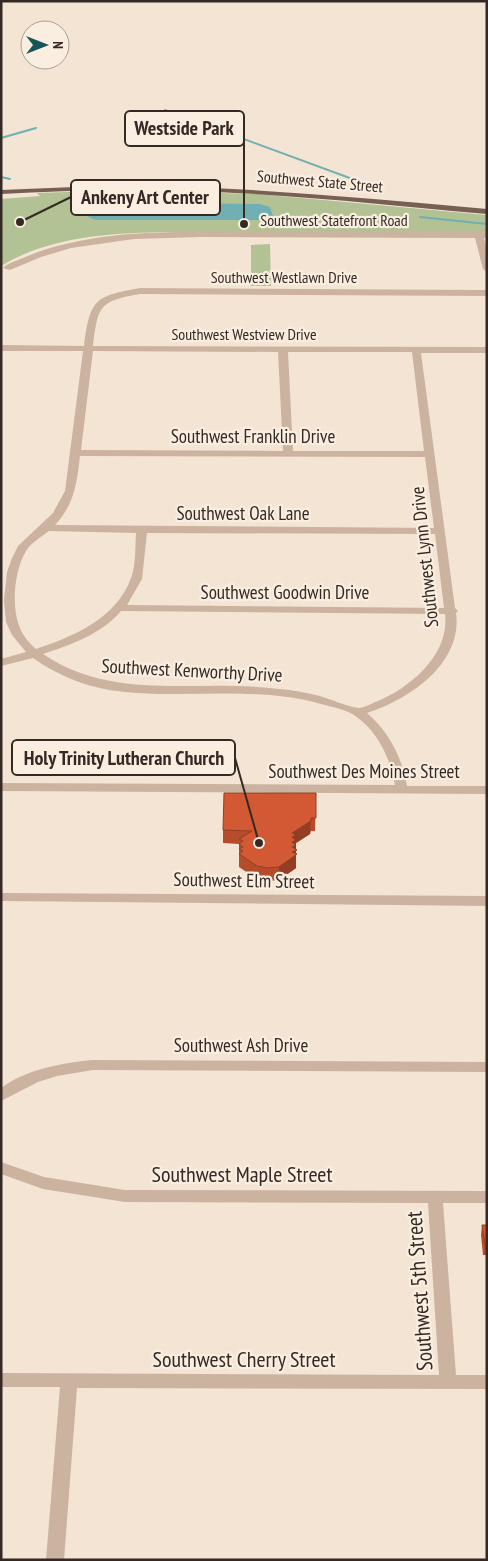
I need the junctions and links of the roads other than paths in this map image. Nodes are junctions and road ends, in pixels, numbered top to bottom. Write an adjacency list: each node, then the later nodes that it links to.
1 (1, 187): 3 (main road, Southwest State Street)
2 (1, 192): 4 (main road, Southwest State Street)
3 (487, 206)
4 (487, 212)
5 (483, 236): 6 (street, Southwest Statefront Road); 7 (street)
6 (7, 268)
7 (487, 269)
8 (487, 293): 9 (street, Southwest Westlawn Drive)
9 (92, 318): 11 (street, Southwest Kenworthy Drive)
10 (1, 348): 11 (street, Southwest Westview Drive)
11 (89, 348): 12 (street, Southwest Westview Drive); 15 (street, Southwest Kenworthy Drive)
12 (283, 349): 13 (street, Southwest Westview Drive); 16 (street)
13 (416, 350): 14 (street, Southwest Westview Drive); 17 (street, Southwest Lynn Drive)
14 (487, 350)
15 (76, 453): 16 (street, Southwest Franklin Drive); 18 (street, Southwest Kenworthy Drive)
16 (288, 454): 17 (street, Southwest Franklin Drive)
17 (429, 454): 20 (street, Southwest Lynn Drive)
18 (46, 527): 19 (street, Southwest Oak Lane); 23 (street, Southwest Kenworthy Drive)
19 (142, 530): 20 (street, Southwest Oak Lane); 21 (street)
20 (440, 531): 22 (street, Southwest Lynn Drive)
21 (117, 608): 22 (street, Southwest Goodwin Drive); 23 (street)
22 (452, 611): 25 (street, Southwest Lynn Drive)
23 (34, 654): 24 (street); 25 (street, Southwest Kenworthy Drive)
24 (1, 663)
25 (358, 712): 27 (street, Southwest Kenworthy Drive)
26 (1, 787): 27 (street, Southwest Des Moines Street)
27 (402, 790): 28 (street, Southwest Des Moines Street)
28 (487, 790)
29 (1, 897): 30 (street, Southwest Elm Street)
30 (487, 901)
31 (487, 1067): 32 (street, Southwest Ash Drive)
32 (1, 1096)
33 (1, 1168): 35 (street, Southwest Maple Street)
34 (487, 1197): 35 (street, Southwest Maple Street)
35 (435, 1198): 38 (street, Southwest 5th Street)
36 (1, 1380): 37 (street, Southwest Cherry Street)
37 (69, 1380): 38 (street, Southwest Cherry Street); 40 (street)
38 (448, 1382): 39 (street, Southwest Cherry Street)
39 (487, 1382)
40 (55, 1560)

